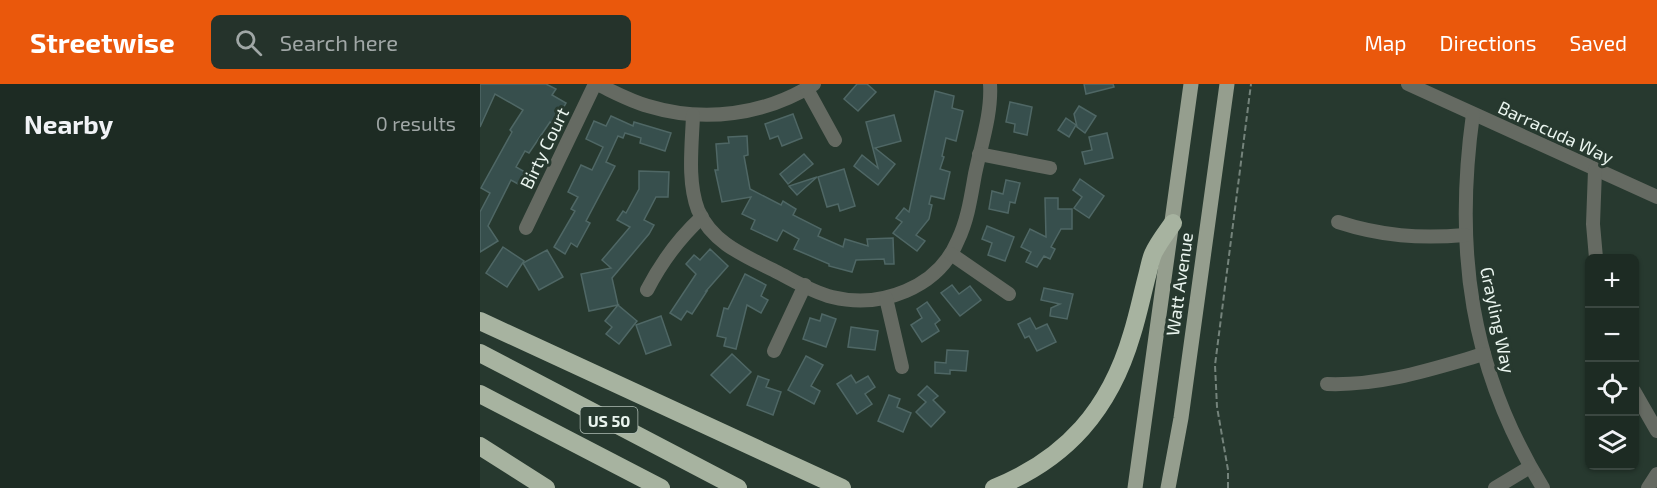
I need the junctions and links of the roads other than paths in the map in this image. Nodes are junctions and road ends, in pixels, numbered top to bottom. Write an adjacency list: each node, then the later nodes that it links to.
1 (596, 84): 8 (street); 17 (street, Birty Court)
2 (990, 84): 10 (street)
3 (1191, 84): 16 (main road, Watt Avenue)
4 (1227, 84): 43 (main road, Watt Avenue)
5 (1408, 84): 7 (street, Barracuda Way)
6 (811, 86): 8 (street); 9 (street)
7 (1473, 114): 12 (street, Barracuda Way); 18 (street, Grayling Way)
8 (693, 115): 14 (street)
9 (835, 140)
10 (980, 154): 11 (street); 19 (street)
11 (1050, 168)
12 (1595, 170): 13 (street, Barracuda Way); 20 (street)
13 (1657, 197)
14 (702, 217): 21 (street); 22 (street)
15 (1338, 222): 18 (street)
16 (1173, 223): 41 (highway); 42 (main road, Watt Avenue)
17 (526, 228)
18 (1465, 235): 28 (street, Grayling Way)
19 (951, 254): 23 (street); 24 (street)
20 (1596, 254)
21 (805, 285): 24 (street); 26 (street)
22 (647, 290)
23 (1009, 294)
24 (886, 298): 29 (street)
25 (480, 321): 40 (highway)
26 (774, 351)
27 (480, 353): 39 (highway, US 50)
28 (1484, 354): 30 (street); 35 (street, Grayling Way)
29 (902, 367)
30 (1327, 384)
31 (480, 394): 38 (highway, US 50)
32 (1639, 398): 33 (street)
33 (1657, 431)
34 (480, 446): 37 (highway)
35 (1530, 468): 44 (street); 45 (street, Grayling Way)
36 (1657, 474): 46 (street)
37 (546, 488)
38 (661, 488)
39 (738, 488)
40 (842, 488)
41 (994, 488)
42 (1135, 488)
43 (1168, 488)
44 (1495, 488)
45 (1543, 488)
46 (1648, 488)

